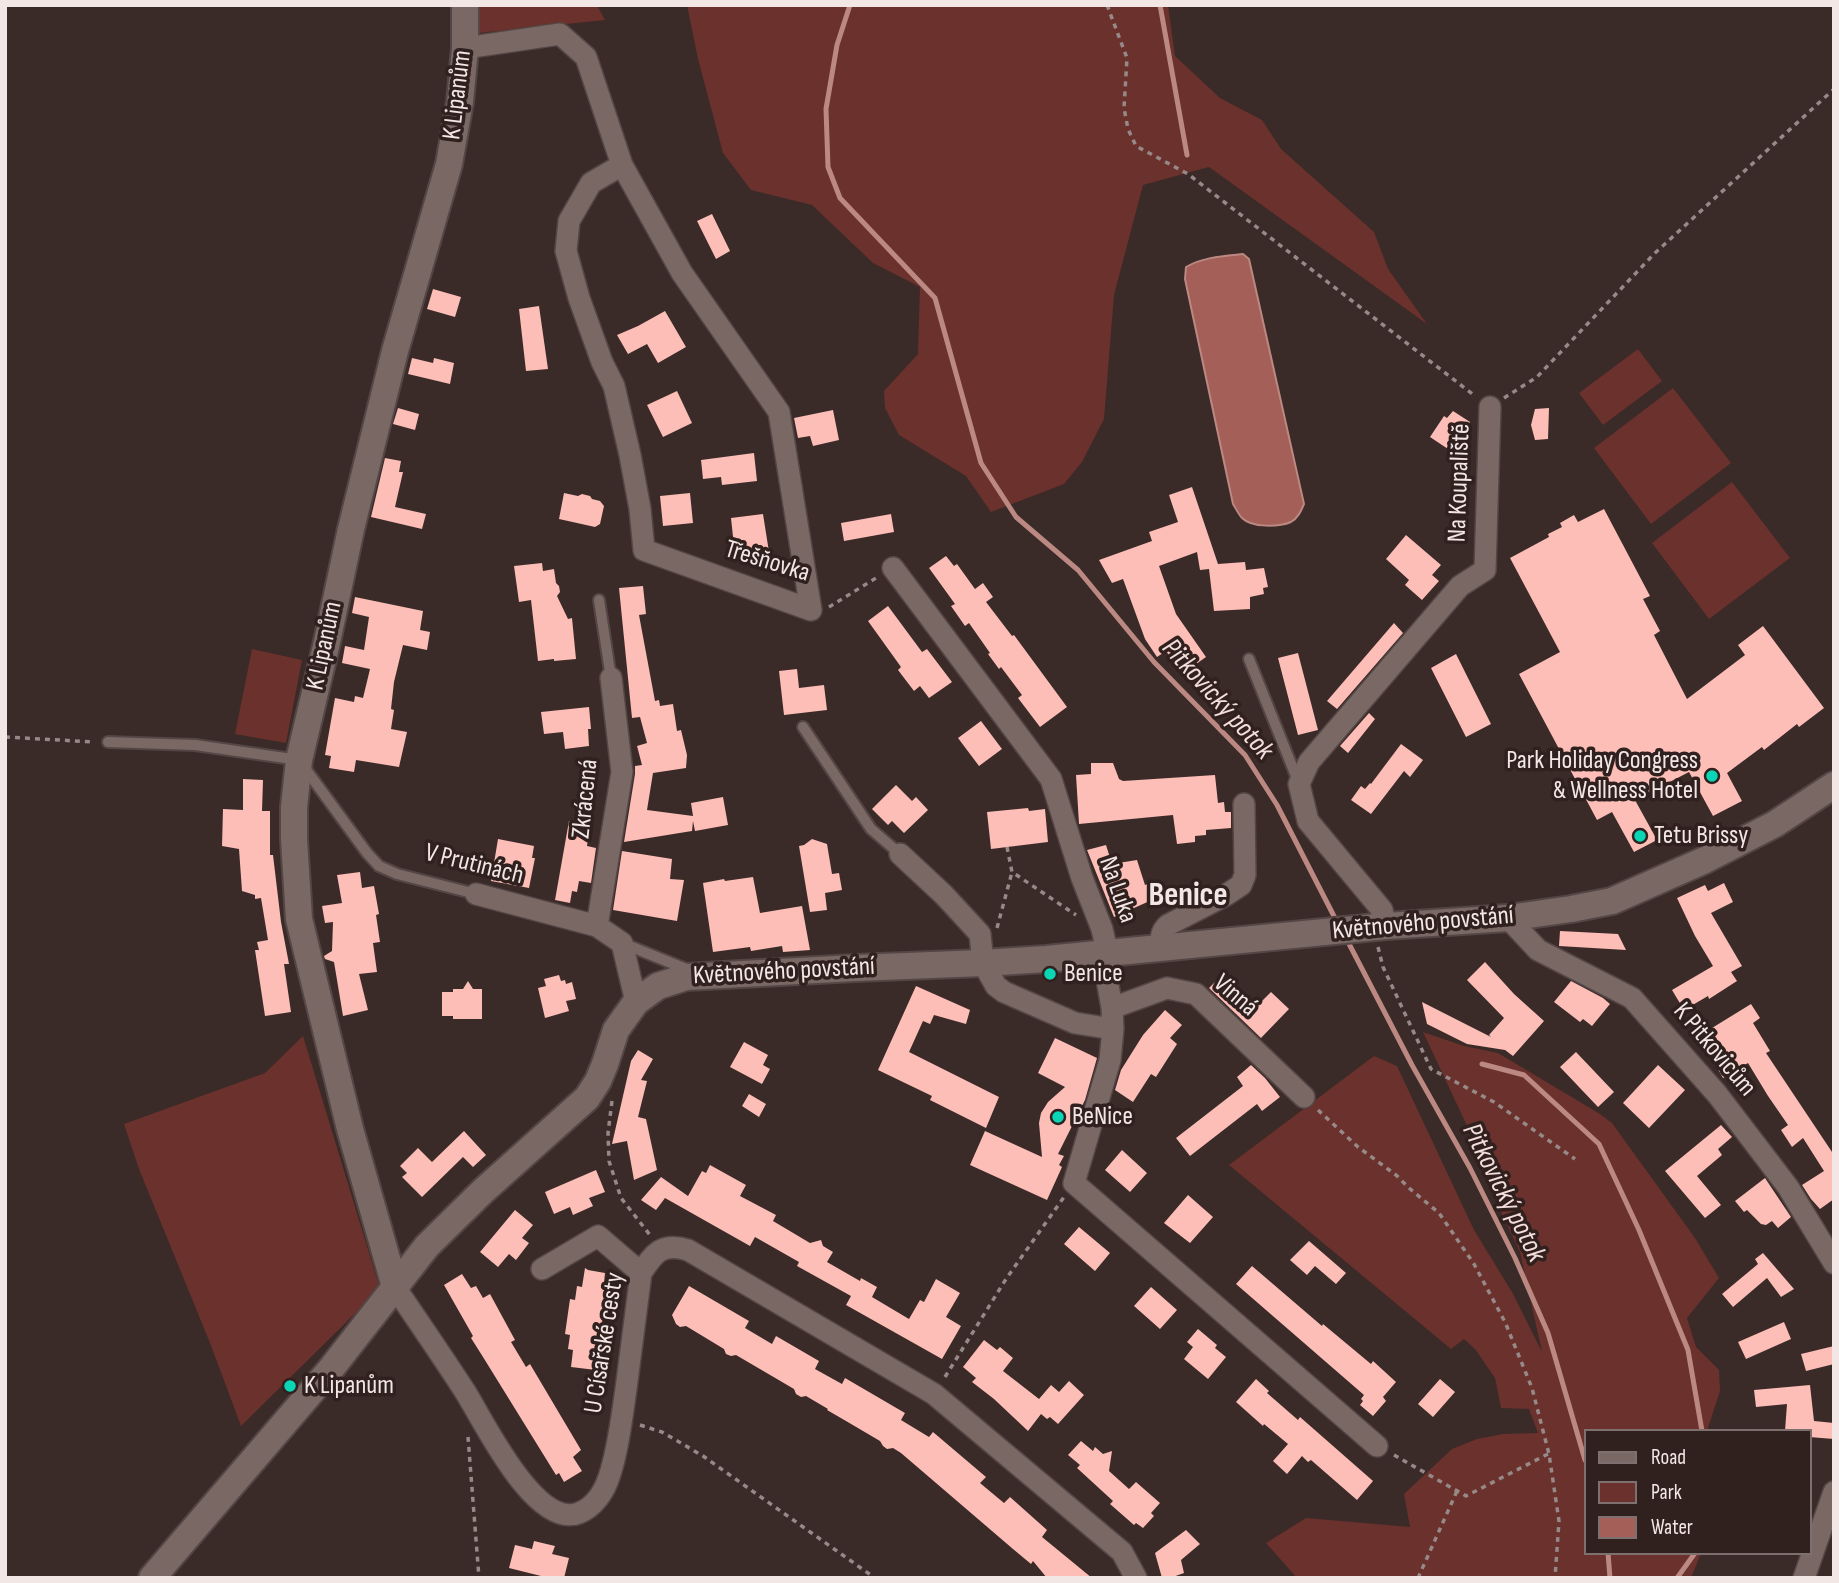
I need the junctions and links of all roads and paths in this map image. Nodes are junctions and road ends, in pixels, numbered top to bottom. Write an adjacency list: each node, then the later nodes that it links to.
1 (465, 5): 3 (street, K Lipanům)
2 (1108, 5): 6 (path, Na Koupaliště)
3 (466, 48): 5 (street, Třešňovka); 15 (street, K Lipanům)
4 (1834, 89): 6 (path)
5 (622, 165): 9 (street, Třešňovka); 9 (street, Třešňovka)
6 (1490, 407): 16 (street, Na Koupaliště)
7 (893, 568): 9 (path); 27 (street, Na Luka)
8 (599, 600): 11 (lane)
9 (811, 610)
10 (1249, 659): 16 (lane)
11 (611, 678): 24 (street, Zkrácená)
12 (803, 727): 20 (lane)
13 (5, 737): 14 (path)
14 (108, 742): 15 (lane)
15 (299, 760): 22 (lane, V Prutinách); 42 (street, K Lipanům)
16 (1299, 784): 25 (street)
17 (1834, 785): 23 (street, Květnového povstání)
18 (1244, 804): 29 (street)
19 (1006, 847): 21 (path)
20 (900, 855): 30 (street)
21 (1012, 872): 26 (path); 27 (path)
22 (476, 894): 24 (street, V Prutinách)
23 (1508, 918): 25 (street, Květnového povstání); 39 (street, K Pitkovicům)
24 (597, 926): 28 (street, V Prutinách)
25 (1380, 927): 29 (street, Květnového povstání); 36 (path)
26 (995, 937)
27 (1104, 942): 29 (street, Květnového povstání); 30 (street, Květnového povstání); 33 (street, Na Luka)
28 (622, 943): 31 (lane); 32 (street)
29 (1160, 949)
30 (983, 963): 31 (street, Květnového povstání); 33 (street)
31 (703, 976): 32 (street, Květnového povstání)
32 (636, 1002): 42 (street, Květnového povstání)
33 (1112, 1019): 34 (street, Vinná); 37 (street, Na Luka)
34 (1304, 1097): 47 (path)
35 (612, 1098): 38 (path)
36 (1575, 1158)
37 (1074, 1183): 43 (path); 46 (street)
38 (662, 1249): 41 (street, U Císařské cesty); 43 (street)
39 (1834, 1263)
40 (542, 1269): 41 (street)
41 (641, 1273): 44 (street, U Císařské cesty)
42 (395, 1287): 44 (street, U Císařské cesty); 50 (street, Květnového povstání)
43 (934, 1394): 53 (street)
44 (621, 1420): 52 (path)
45 (468, 1433): 51 (path)
46 (1377, 1446): 48 (path)
47 (1549, 1454): 48 (path); 55 (path)
48 (1457, 1491): 54 (path)
49 (1834, 1492): 56 (street)
50 (152, 1578)
51 (479, 1578)
52 (875, 1578)
53 (1136, 1578)
54 (1418, 1578)
55 (1555, 1578)
56 (1804, 1578)

